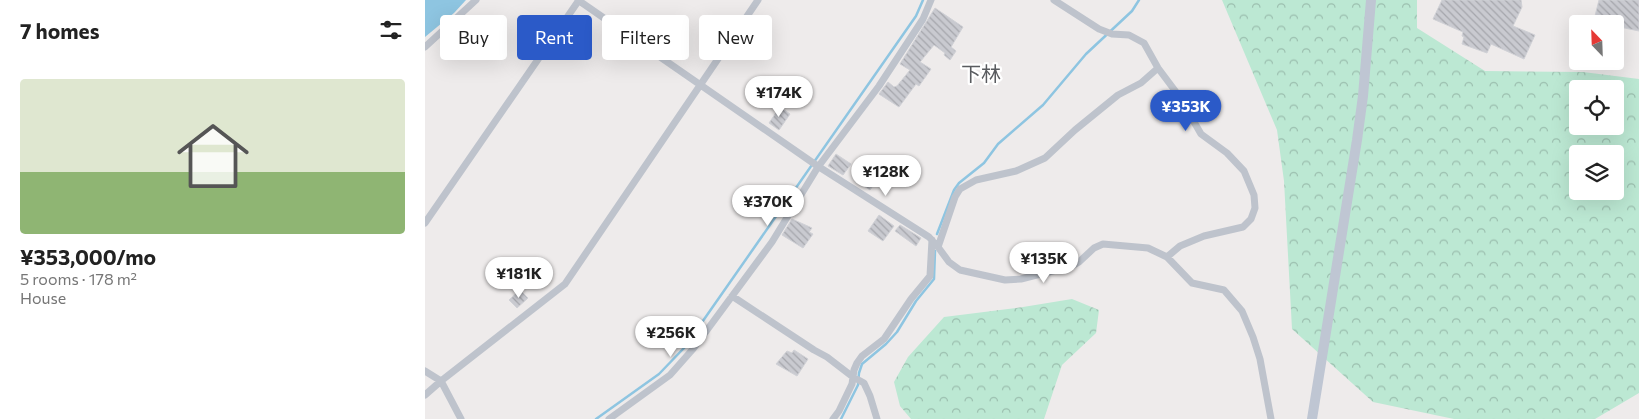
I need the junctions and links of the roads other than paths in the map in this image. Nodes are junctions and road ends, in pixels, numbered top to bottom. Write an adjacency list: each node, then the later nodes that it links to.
1 (476, 0): 7 (street)
2 (578, 0): 9 (street); 11 (street)
3 (758, 0): 9 (street)
4 (931, 0): 10 (street)
5 (1054, 0): 8 (street)
6 (1371, 0): 25 (street)
7 (425, 47)
8 (1158, 68): 13 (street); 14 (street)
9 (700, 84): 10 (street); 18 (street)
10 (815, 164): 12 (street); 15 (street)
11 (425, 223)
12 (932, 240): 13 (street); 17 (street)
13 (938, 246): 14 (street)
14 (1167, 257): 24 (street)
15 (732, 296): 17 (street); 21 (street)
16 (425, 371): 18 (street)
17 (857, 379): 22 (street); 23 (street)
18 (441, 381): 19 (street); 20 (street)
19 (425, 395)
20 (461, 419)
21 (609, 419)
22 (833, 419)
23 (877, 419)
24 (1271, 419)
25 (1312, 419)

